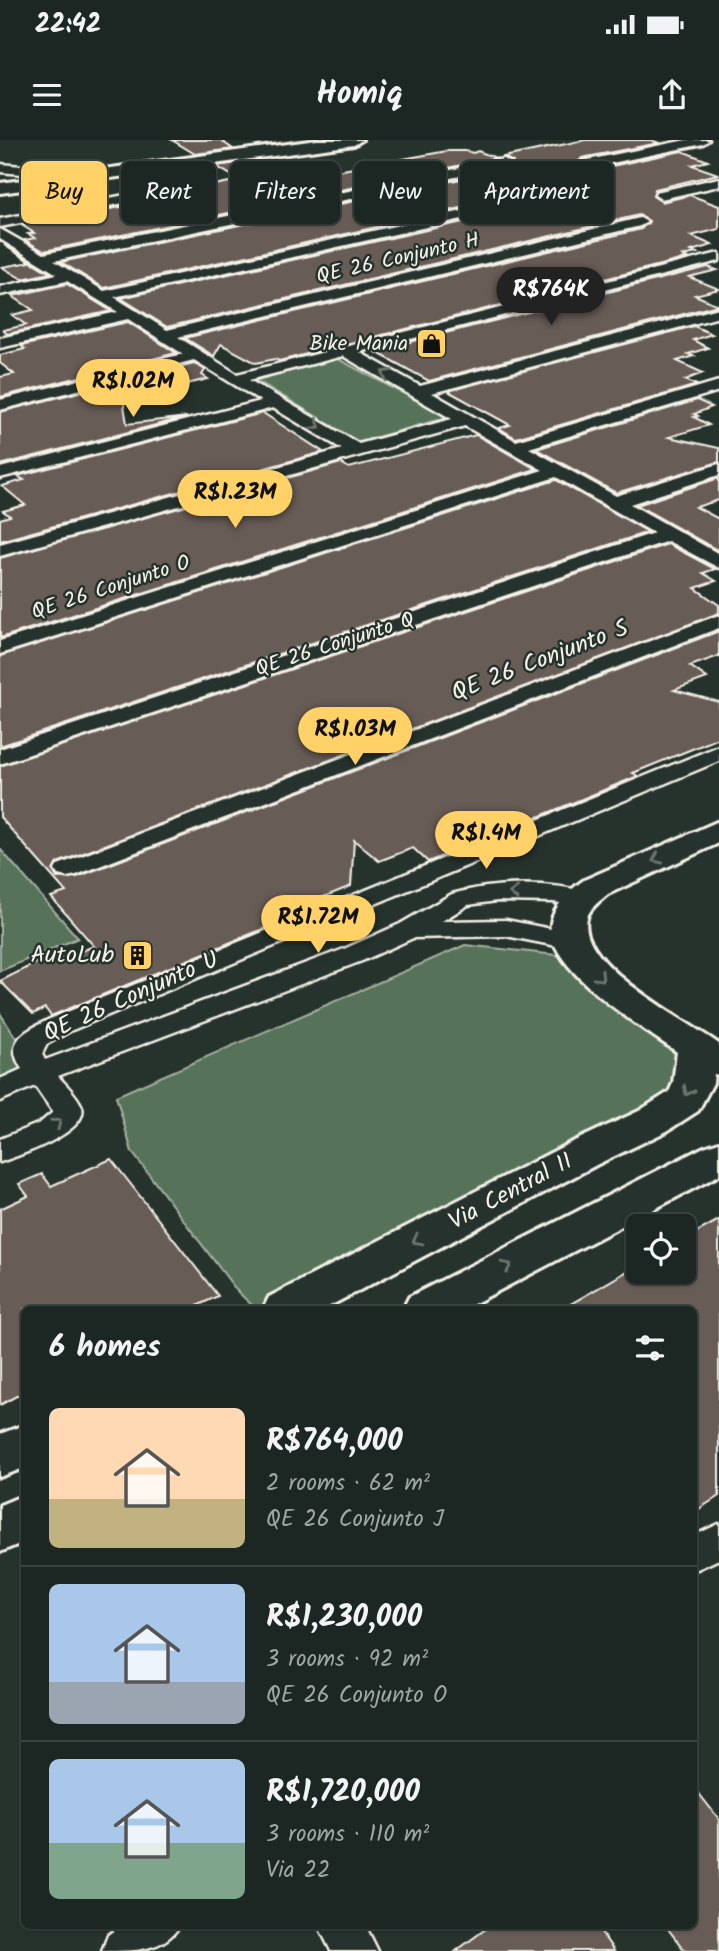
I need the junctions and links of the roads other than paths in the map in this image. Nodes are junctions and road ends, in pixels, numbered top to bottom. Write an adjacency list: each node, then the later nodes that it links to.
1 (250, 140): 4 (main road)
2 (354, 140): 4 (main road)
3 (702, 140): 5 (street)
4 (200, 153): 6 (main road); 9 (main road)
5 (598, 161)
6 (0, 170)
7 (460, 172): 18 (street)
8 (719, 182): 10 (street)
9 (0, 188)
10 (661, 195)
11 (121, 200): 14 (street)
12 (460, 216): 21 (street)
13 (640, 222): 24 (street, QE 26 Conjunto H)
14 (0, 223)
15 (0, 233): 16 (street)
16 (7, 243): 18 (street)
17 (719, 257): 26 (street)
18 (42, 259): 19 (street)
19 (69, 276): 20 (street); 21 (street)
20 (0, 291)
21 (101, 296): 23 (street)
22 (719, 312): 30 (street)
23 (131, 314): 24 (street); 25 (street)
24 (165, 335): 27 (street)
25 (0, 344)
26 (345, 351): 28 (street); 30 (street, one-way to 26)
27 (197, 355): 28 (street); 32 (street)
28 (235, 379): 31 (street)
29 (719, 386): 34 (street)
30 (418, 392): 33 (street)
31 (276, 402): 35 (street, one-way to 35); 38 (street)
32 (0, 405)
33 (467, 420): 34 (street); 35 (street)
34 (513, 447): 37 (street)
35 (358, 451): 41 (street)
36 (719, 469): 39 (street)
37 (556, 471): 39 (street); 44 (street, QE 26 Conjunto O)
38 (0, 473)
39 (614, 503): 40 (street)
40 (669, 534): 42 (street); 46 (street, QE 26 Conjunto Q)
41 (0, 550)
42 (719, 562)
43 (719, 621): 48 (street, QE 26 Conjunto S)
44 (0, 648)
45 (719, 753): 50 (street, QE 26 Conjunto U)
46 (0, 757)
47 (719, 831): 49 (main road, one-way to 49)
48 (67, 870)
49 (582, 898): 51 (street, one-way to 51); 52 (main road)
50 (313, 920): 53 (street); 55 (street, QE 26 Conjunto U)
51 (409, 930): 52 (street); 53 (street)
52 (572, 941): 54 (main road, Via Central II, one-way to 54)
53 (353, 955): 55 (street)
54 (708, 1054): 59 (main road, Via Central II, one-way to 59)
55 (36, 1068): 56 (street); 57 (street, one-way to 55)
56 (0, 1091)
57 (0, 1151)
58 (719, 1157): 60 (main road, one-way to 58)
59 (291, 1306)
60 (431, 1306)
61 (21, 1446): 62 (main road)
62 (0, 1457)
63 (21, 1519): 64 (main road)
64 (0, 1530)
65 (719, 1540): 66 (street)
66 (697, 1553)
67 (153, 1929): 69 (street)
68 (342, 1929): 70 (street)
69 (124, 1951)
70 (356, 1951)

